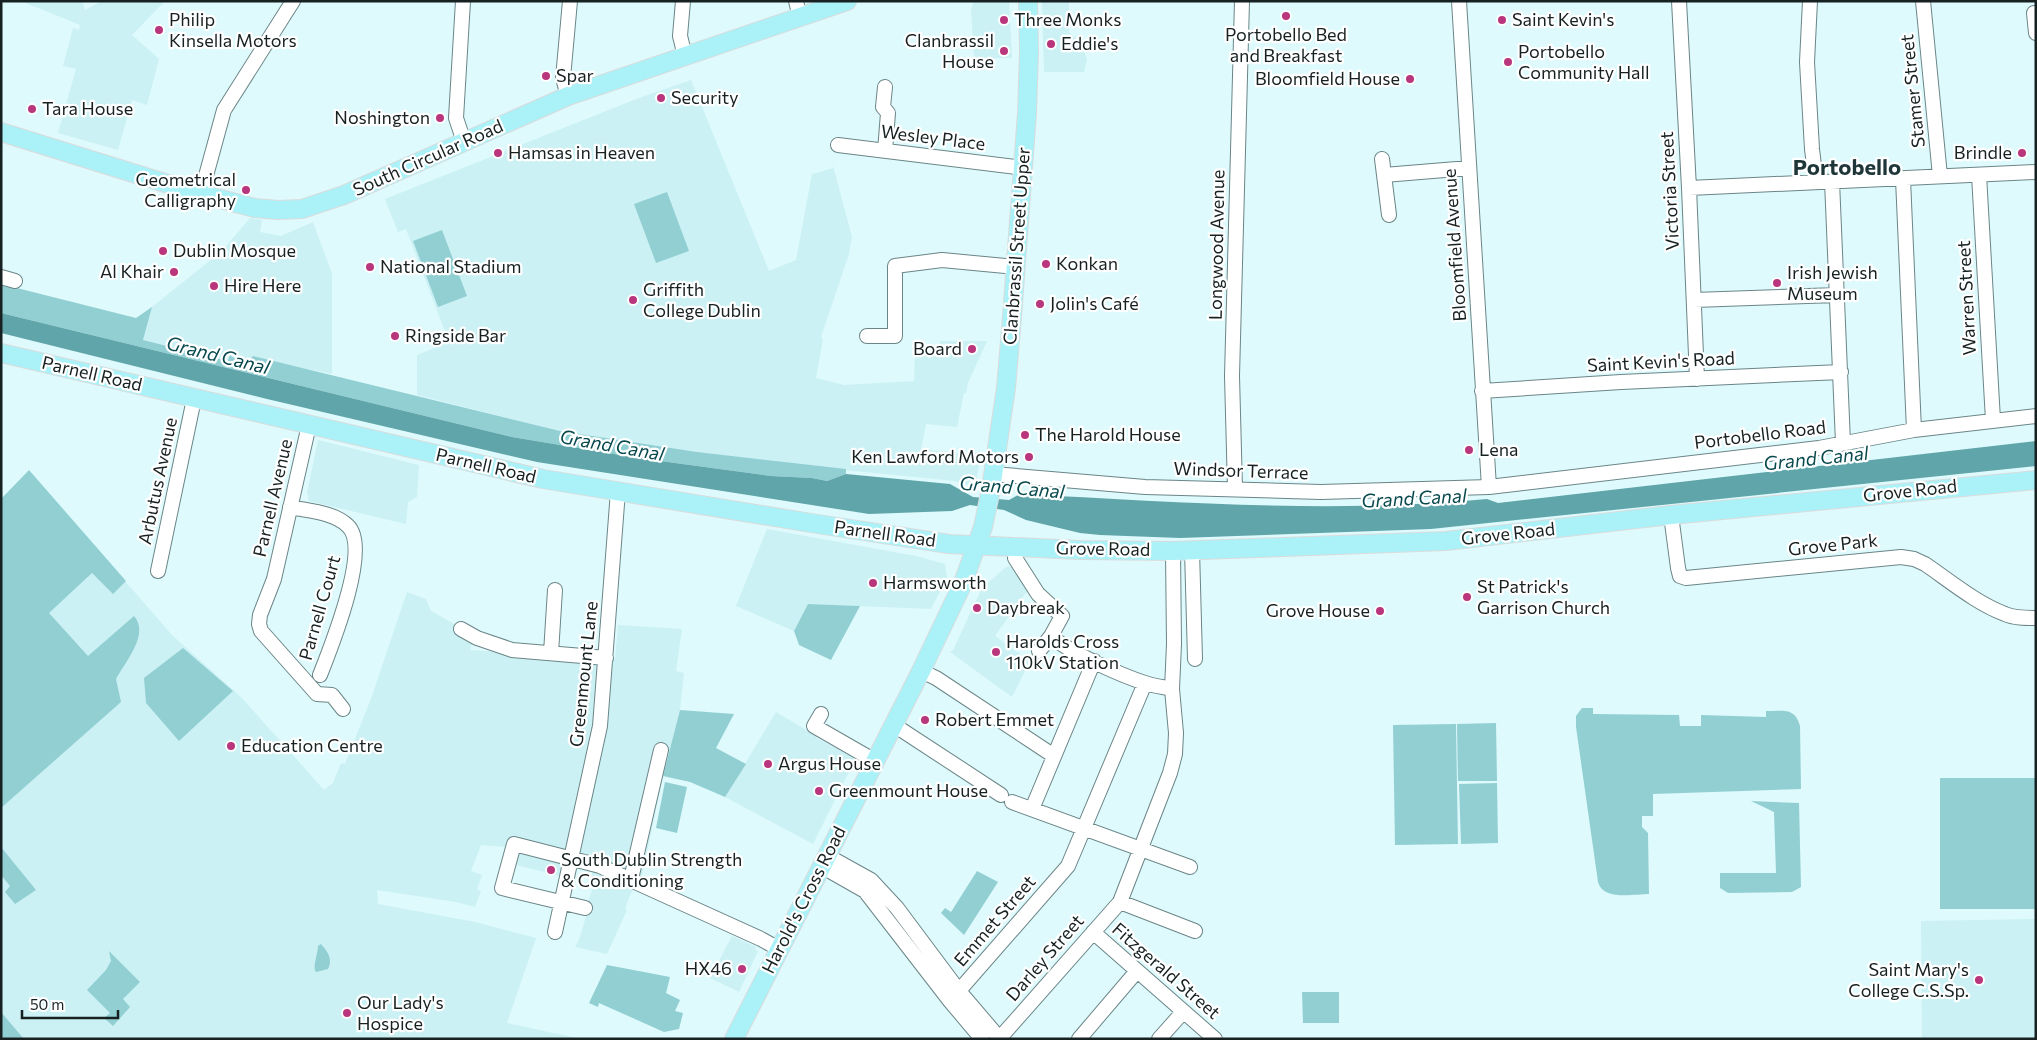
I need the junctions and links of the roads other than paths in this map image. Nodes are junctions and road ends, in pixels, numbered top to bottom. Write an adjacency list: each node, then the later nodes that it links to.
1 (293, 1): 33 (street)
2 (463, 1): 19 (street)
3 (570, 1): 17 (street)
4 (683, 1): 15 (street)
5 (847, 1): 12 (main road, South Circular Road)
6 (1028, 1): 23 (main road, Clanbrassil Street Upper)
7 (1242, 1): 54 (street, Longwood Avenue)
8 (1459, 1): 24 (street, Bloomfield Avenue)
9 (1679, 1): 32 (street, Victoria Street)
10 (1810, 1): 31 (street)
11 (1922, 1): 28 (street, Stamer Street)
12 (798, 10): 15 (main road, South Circular Road)
13 (2036, 13): 14 (street)
14 (2036, 33)
15 (685, 56): 17 (main road, South Circular Road)
16 (885, 87): 21 (street)
17 (568, 96): 19 (main road, South Circular Road)
18 (1, 132): 33 (main road, South Circular Road)
19 (464, 142): 33 (main road, South Circular Road)
20 (838, 145): 21 (street, Wesley Place)
21 (885, 151): 23 (street, Wesley Place)
22 (1382, 159): 27 (street)
23 (1024, 168): 35 (main road, Clanbrassil Street Upper)
24 (1469, 168): 27 (street); 44 (street, Bloomfield Avenue)
25 (2036, 172): 26 (street)
26 (1979, 174): 28 (street); 47 (street, Warren Street)
27 (1384, 175): 34 (street)
28 (1940, 176): 29 (street)
29 (1902, 179): 30 (street); 49 (street)
30 (1832, 181): 31 (street); 38 (street)
31 (1816, 182): 32 (street)
32 (1690, 188): 39 (street, Victoria Street)
33 (201, 194)
34 (1389, 215)
35 (1016, 267): 40 (street); 52 (main road, Clanbrassil Street Upper)
36 (1, 277): 37 (street)
37 (16, 281)
38 (1837, 295): 39 (street); 42 (street)
39 (1694, 300): 43 (street, Victoria Street)
40 (866, 336)
41 (1, 353): 45 (main road, Parnell Road)
42 (1841, 372): 43 (street, Saint Kevin's Road); 50 (street)
43 (1697, 379): 44 (street, Saint Kevin's Road)
44 (1482, 391): 53 (street, Bloomfield Avenue)
45 (194, 399): 48 (main road, Parnell Road); 63 (street, Arbutus Avenue)
46 (2036, 416): 47 (street, Portobello Road)
47 (1992, 420): 49 (street, Portobello Road)
48 (309, 425): 55 (main road, Parnell Road); 56 (street, Parnell Avenue)
49 (1914, 430): 50 (street, Portobello Road)
50 (1843, 443): 53 (street, Portobello Road)
51 (2036, 480): 58 (main road, Grove Road)
52 (992, 482): 54 (street, Windsor Terrace); 57 (main road, Clanbrassil Street Upper)
53 (1489, 487): 54 (street, Windsor Terrace)
54 (1235, 489)
55 (618, 491): 59 (main road, Parnell Road); 70 (street, Greenmount Lane)
56 (290, 507): 74 (street, Parnell Court); 77 (street, Parnell Avenue)
57 (986, 514): 59 (main road, Harold's Cross Road)
58 (1672, 515): 61 (main road, Grove Road); 65 (street, Grove Park)
59 (977, 546): 60 (main road, Grove Road); 73 (main road, Harold's Cross Road)
60 (1018, 546): 62 (main road, Grove Road); 67 (street)
61 (1192, 550): 62 (main road, Grove Road); 71 (street)
62 (1173, 551): 76 (street)
63 (158, 571)
64 (555, 590): 69 (street)
65 (2036, 618)
66 (461, 629): 69 (street)
67 (1051, 636): 68 (street); 72 (street)
68 (1039, 651)
69 (551, 652): 70 (street)
70 (606, 658): 86 (street, Greenmount Lane)
71 (1195, 659)
72 (1094, 661): 75 (street); 81 (street)
73 (921, 671): 79 (main road, Harold's Cross Road); 81 (street)
74 (320, 675)
75 (1145, 683): 76 (street); 84 (street, Emmet Street)
76 (1172, 689): 85 (street)
77 (343, 708)
78 (818, 720): 82 (street)
79 (894, 725): 82 (main road, Harold's Cross Road); 83 (street)
80 (661, 750): 89 (street)
81 (1054, 756): 83 (street)
82 (878, 757): 87 (main road, Harold's Cross Road)
83 (1032, 809): 84 (street)
84 (1086, 828): 85 (street); 98 (street, Emmet Street)
85 (1140, 848): 88 (street); 90 (street)
86 (571, 858): 89 (street); 91 (street, Greenmount Lane); 91 (street)
87 (824, 860): 96 (main road, Harold's Cross Road); 98 (street)
88 (1190, 868)
89 (631, 879): 96 (street)
90 (1120, 902): 93 (street); 95 (street, Darley Street)
91 (561, 903): 92 (street); 94 (street, Greenmount Lane)
92 (585, 908)
93 (1195, 931)
94 (555, 932)
95 (1093, 932): 97 (street, Fitzgerald Street); 102 (street, Darley Street)
96 (779, 949): 100 (main road, Harold's Cross Road)
97 (1138, 971): 99 (street, Fitzgerald Street); 103 (street)
98 (954, 996): 101 (street); 102 (street)
99 (1184, 1012): 104 (street); 105 (street, Fitzgerald Street)
100 (734, 1039)
101 (982, 1039)
102 (999, 1039)
103 (1079, 1039)
104 (1159, 1039)
105 (1215, 1039)

